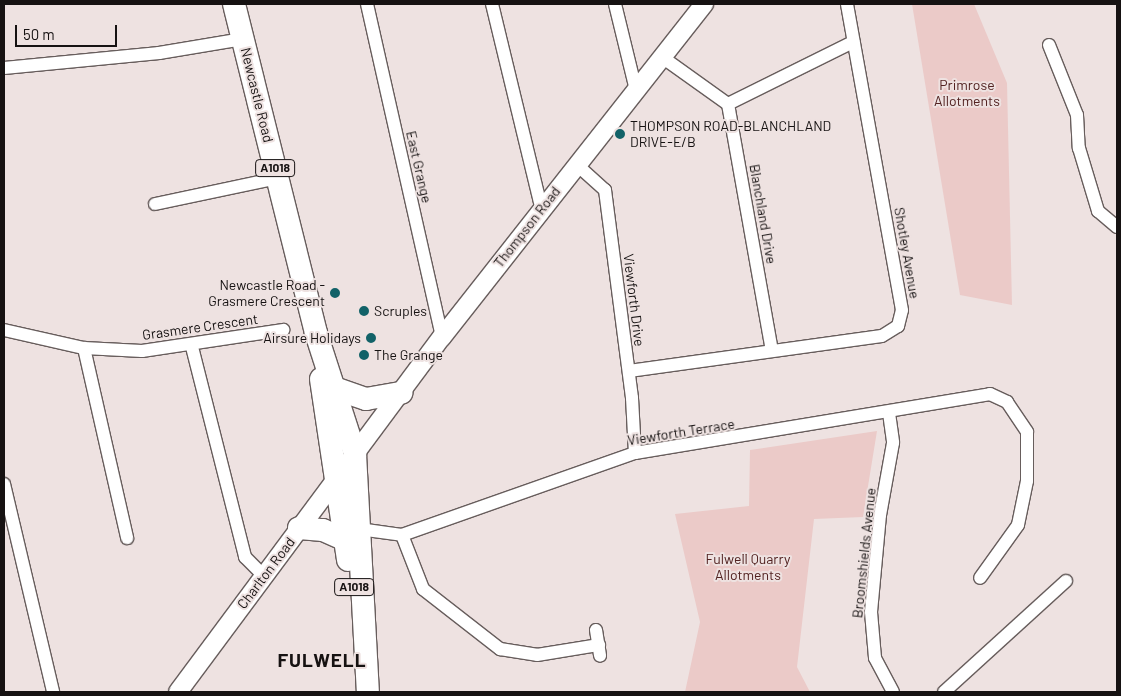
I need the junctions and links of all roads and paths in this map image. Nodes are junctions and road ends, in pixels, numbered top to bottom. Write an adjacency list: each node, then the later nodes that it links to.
1 (234, 4): 7 (highway, Newcastle Road / A1018)
2 (367, 4): 22 (street, East Grange)
3 (492, 4): 17 (street)
4 (615, 4): 12 (street)
5 (704, 4): 10 (main road, Thompson Road)
6 (847, 4): 8 (street, Shotley Avenue)
7 (243, 39): 11 (street); 15 (highway, Newcastle Road / A1018)
8 (853, 42): 13 (street); 25 (street, Shotley Avenue)
9 (1049, 45): 18 (street)
10 (662, 57): 12 (main road, Thompson Road); 13 (street)
11 (4, 68)
12 (636, 90): 14 (main road, Thompson Road)
13 (728, 104): 25 (street, Blanchland Drive)
14 (576, 164): 17 (main road, Thompson Road); 26 (street, Viewforth Drive)
15 (277, 178): 16 (street); 21 (highway, Newcastle Road / A1018)
16 (155, 204)
17 (541, 207): 22 (main road, Thompson Road)
18 (1117, 227)
19 (4, 330): 24 (street, Grasmere Crescent)
20 (283, 330): 23 (street, Grasmere Crescent)
21 (316, 332): 27 (highway, Newcastle Road / A1018); 32 (highway, Newcastle Road / A1018)
22 (442, 337): 28 (main road, Thompson Road)
23 (192, 347): 24 (street, Grasmere Crescent); 38 (street)
24 (84, 348): 37 (street)
25 (772, 350): 26 (street, Shotley Avenue)
26 (629, 371): 30 (street, Viewforth Drive)
27 (334, 388): 28 (highway); 31 (highway, Newcastle Road / A1018)
28 (401, 393): 31 (main road, Thompson Road)
29 (889, 413): 30 (street, Viewforth Terrace); 39 (street, Viewforth Terrace); 45 (street, Broomshields Avenue)
30 (635, 453): 36 (street, Viewforth Terrace)
31 (355, 454): 32 (main road, Charlton Road); 35 (highway, A1018)
32 (334, 482): 34 (main road, Charlton Road); 35 (highway, A1018)
33 (4, 484): 42 (street)
34 (299, 528): 35 (highway); 38 (main road, Charlton Road)
35 (352, 534): 36 (street, Viewforth Terrace); 44 (highway, A1018)
36 (402, 535): 41 (street)
37 (127, 538)
38 (263, 575): 43 (main road, Charlton Road)
39 (980, 578)
40 (1066, 581): 46 (street)
41 (596, 630)
42 (52, 692)
43 (178, 692)
44 (368, 692)
45 (893, 692)
46 (944, 692)

